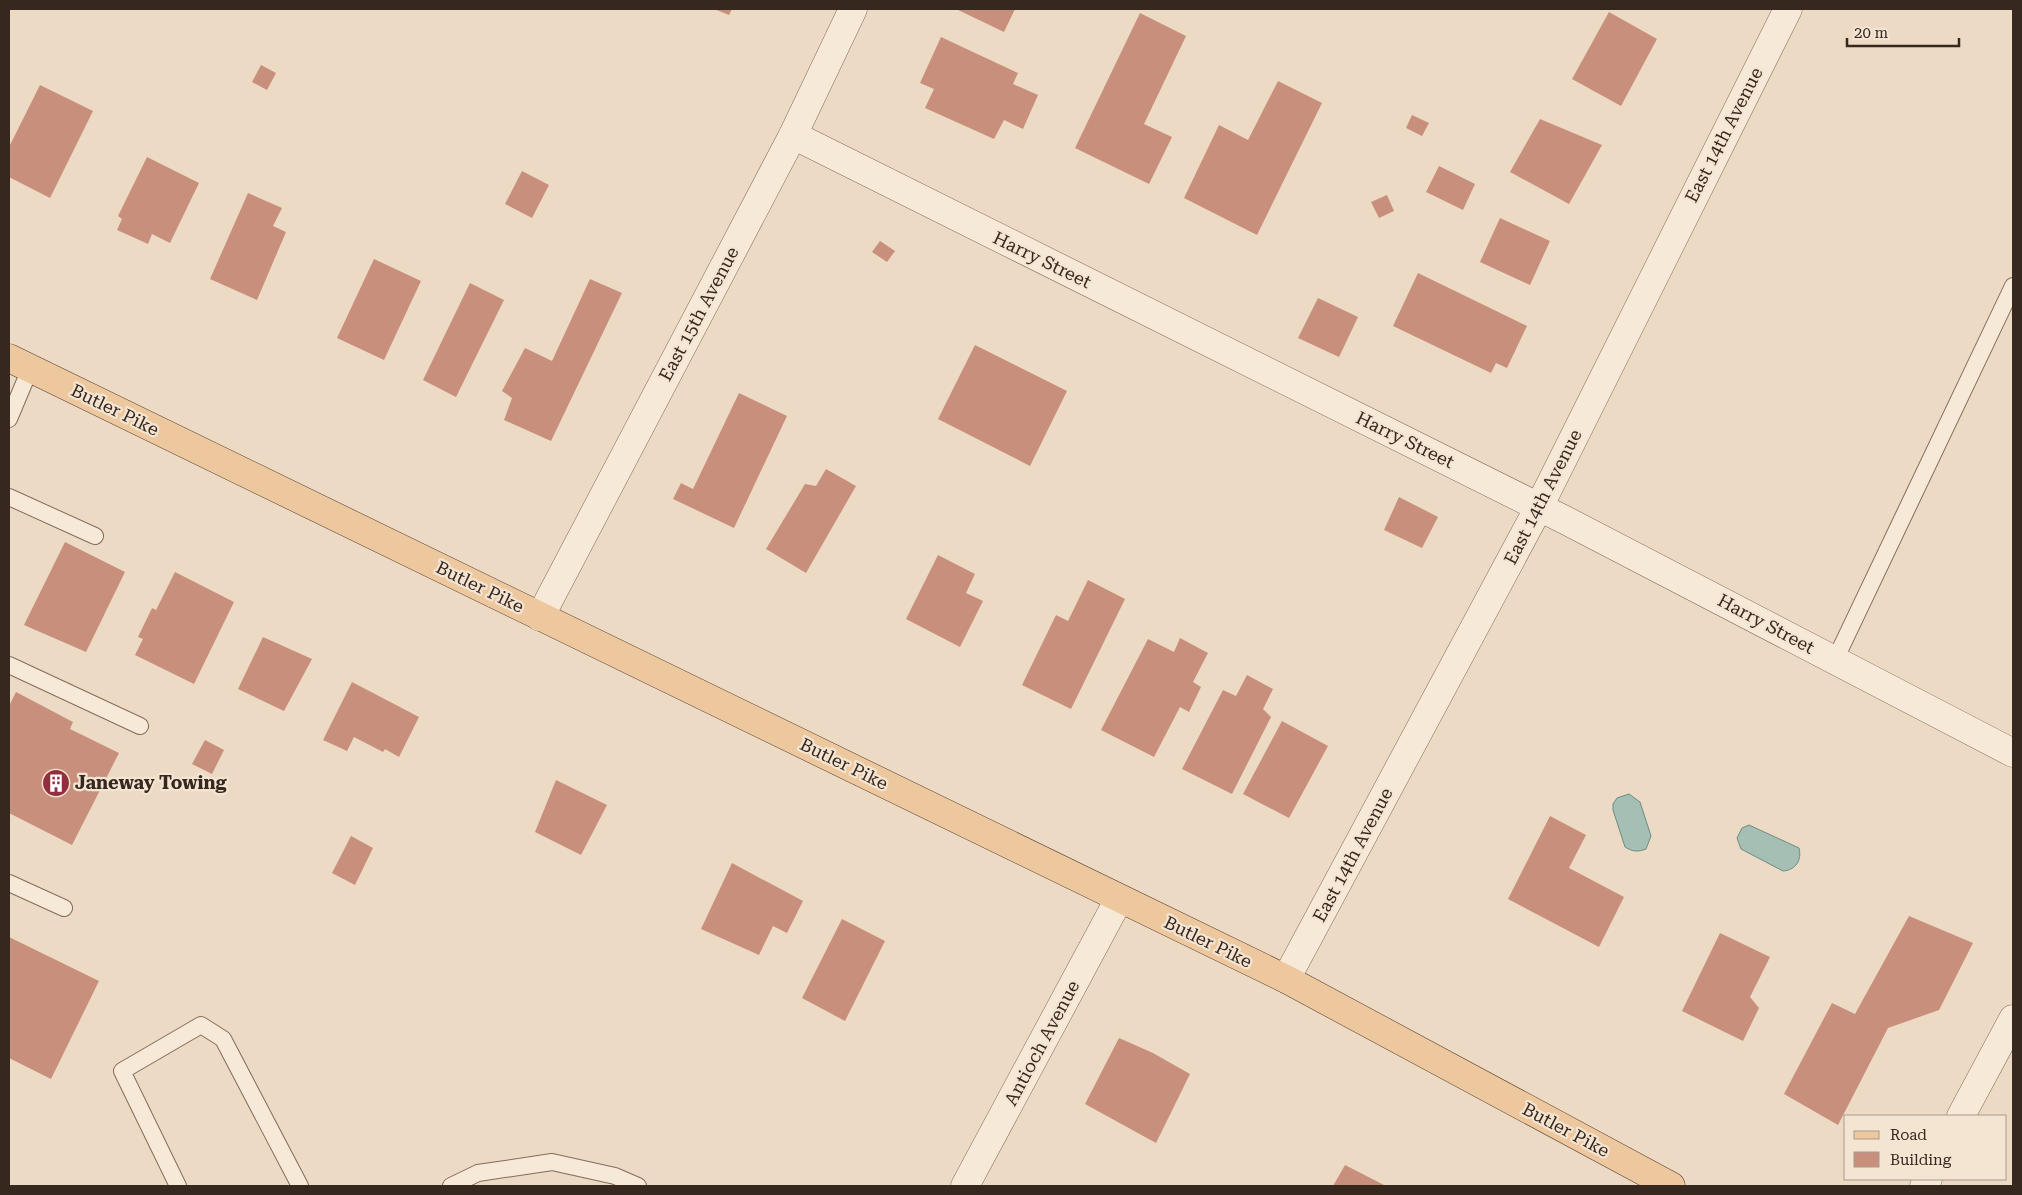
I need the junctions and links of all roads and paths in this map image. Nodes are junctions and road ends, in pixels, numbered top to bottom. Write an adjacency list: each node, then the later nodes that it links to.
1 (853, 9): 3 (street, East 15th Avenue)
2 (1788, 9): 8 (street, East 14th Avenue)
3 (793, 135): 8 (street, Harry Street); 10 (street, East 15th Avenue)
4 (2013, 286): 11 (lane)
5 (19, 363): 6 (lane); 10 (main road, Butler Pike)
6 (9, 419)
7 (9, 497): 9 (lane)
8 (1539, 507): 11 (street, Harry Street); 18 (street, East 14th Avenue)
9 (95, 536)
10 (540, 617): 16 (main road, Butler Pike)
11 (1835, 660): 14 (street, Harry Street)
12 (9, 665): 13 (lane)
13 (140, 726)
14 (2013, 753)
15 (9, 883): 17 (lane)
16 (1119, 899): 18 (main road, Butler Pike); 25 (street, Antioch Avenue)
17 (64, 908)
18 (1286, 979): 26 (main road, Butler Pike)
19 (2013, 1018): 20 (street)
20 (1962, 1115)
21 (178, 1186): 22 (lane)
22 (300, 1186)
23 (451, 1186): 24 (lane)
24 (638, 1186)
25 (965, 1186)
26 (1669, 1186)

